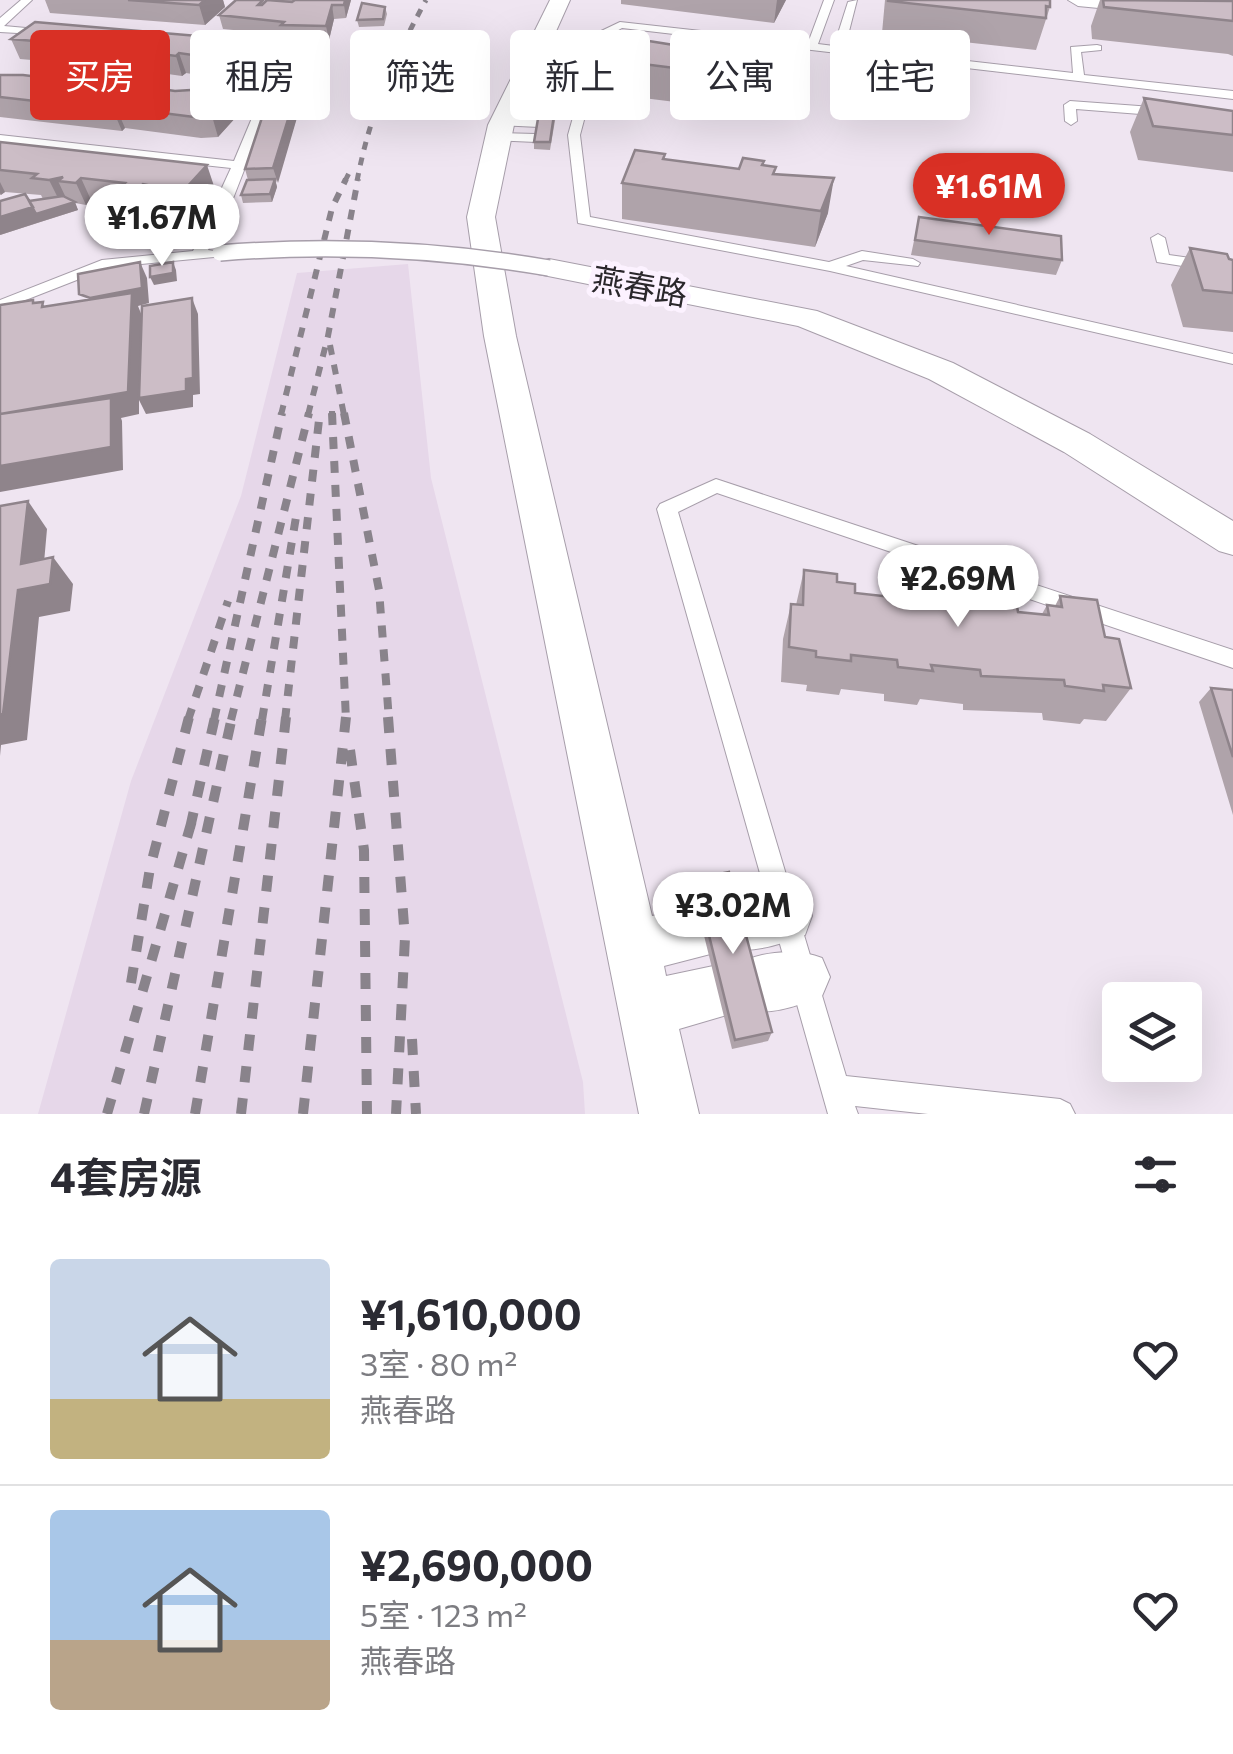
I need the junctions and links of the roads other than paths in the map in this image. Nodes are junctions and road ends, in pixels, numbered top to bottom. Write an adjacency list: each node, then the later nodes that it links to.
1 (560, 0): 33 (street)
2 (829, 0): 11 (lane)
3 (1078, 0): 7 (street)
4 (24, 2): 6 (lane); 8 (lane)
5 (853, 2): 10 (lane)
6 (0, 4)
7 (1233, 16)
8 (0, 26): 9 (lane)
9 (30, 30)
10 (845, 30)
11 (812, 46): 12 (lane); 26 (lane)
12 (830, 48)
13 (1097, 48): 15 (lane)
14 (970, 64): 15 (lane)
15 (1078, 77): 16 (lane)
16 (1233, 95)
17 (1174, 113): 19 (lane)
18 (257, 120): 21 (lane)
19 (1071, 120)
20 (0, 139): 21 (lane)
21 (239, 165): 23 (lane)
22 (1158, 238): 27 (lane)
23 (198, 255): 25 (lane, 燕春路, bridge); 28 (lane, 燕春路)
24 (913, 262): 26 (lane)
25 (549, 268): 30 (street, 燕春路)
26 (830, 268): 29 (lane)
27 (1233, 269)
28 (0, 305)
29 (1233, 359)
30 (1233, 540)
31 (1233, 659): 32 (lane)
32 (742, 925): 33 (street); 34 (lane)
33 (632, 946): 35 (street)
34 (758, 985): 35 (street); 36 (lane)
35 (646, 1008): 37 (street)
36 (839, 1101): 38 (lane)
37 (669, 1114)
38 (1060, 1114)

